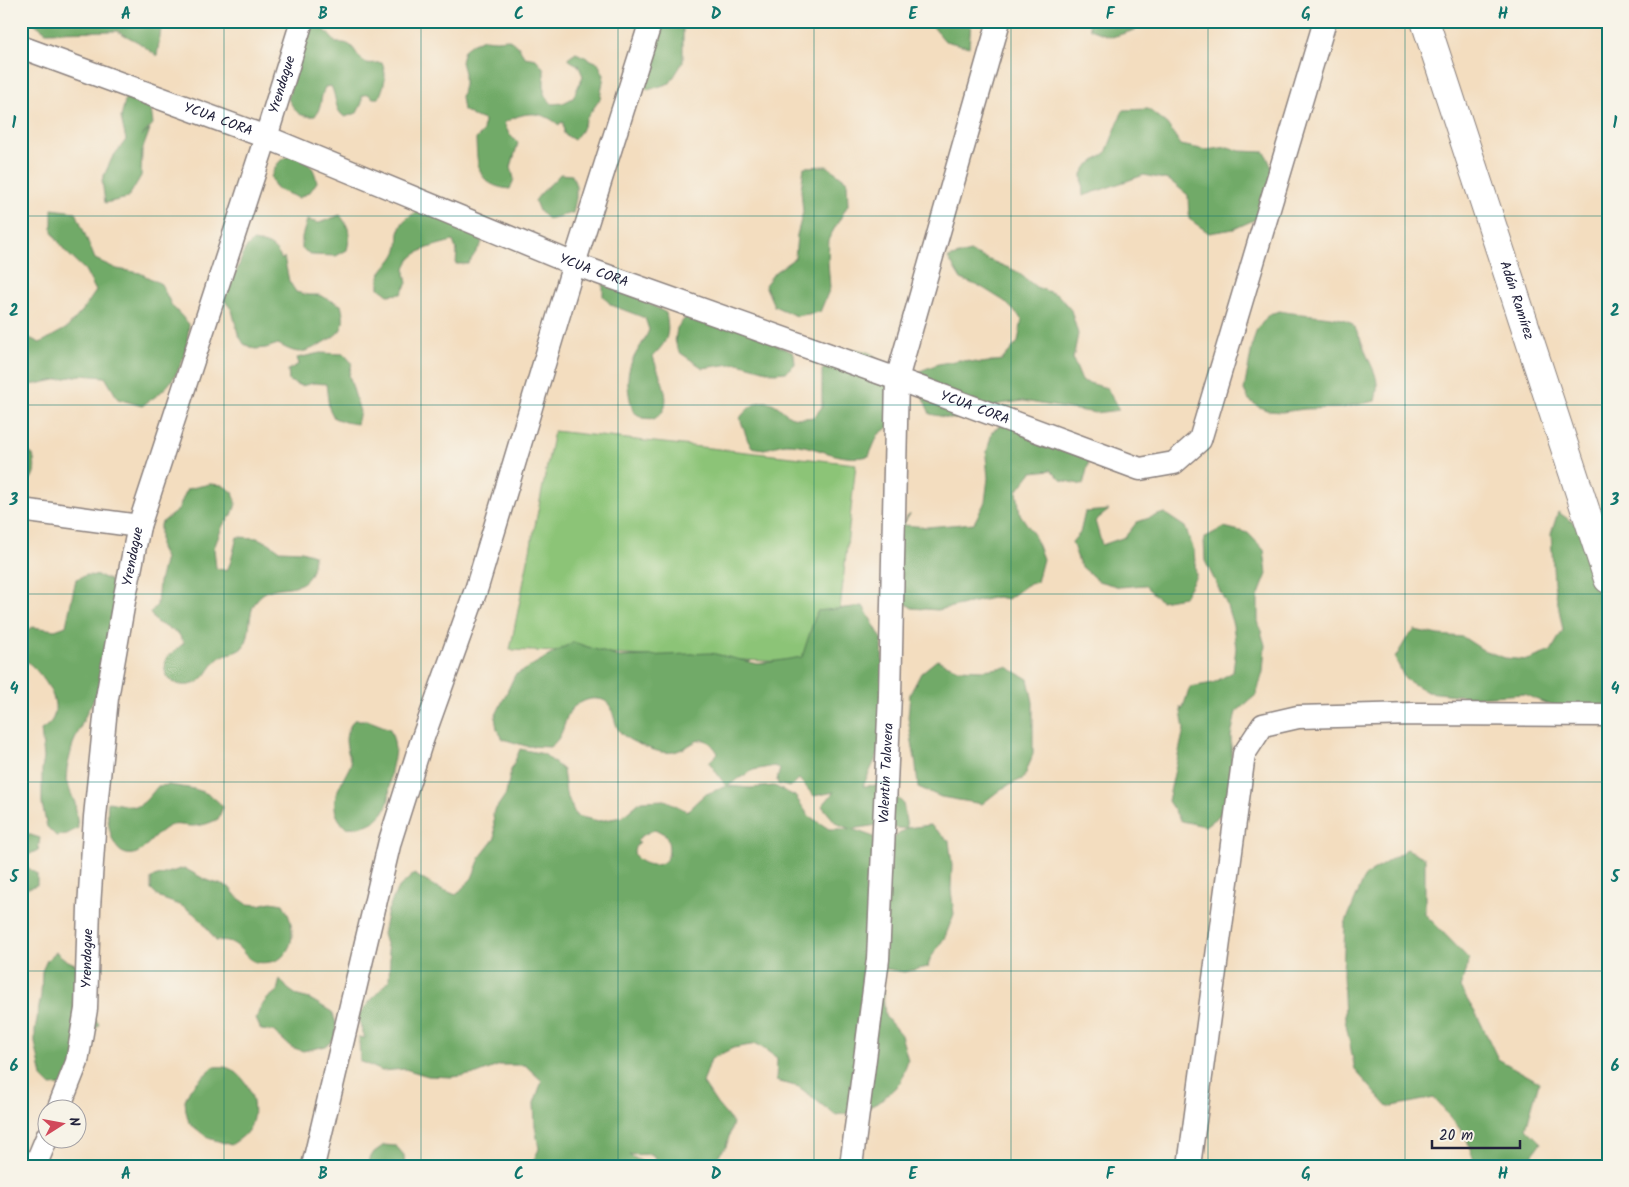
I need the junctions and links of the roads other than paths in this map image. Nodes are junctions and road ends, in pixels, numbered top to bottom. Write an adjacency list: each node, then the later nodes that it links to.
1 (302, 21): 7 (street, Yrendague)
2 (651, 21): 8 (street)
3 (999, 21): 9 (street, Valentin Talavera)
4 (1325, 21): 9 (street, YCUA CORA)
5 (1425, 21): 12 (street, Adán Ramírez)
6 (21, 47): 7 (street, YCUA CORA)
7 (266, 137): 8 (street, YCUA CORA); 11 (street, Yrendague)
8 (574, 264): 9 (street, YCUA CORA); 17 (street)
9 (896, 379): 18 (street, Valentin Talavera)
10 (21, 510): 11 (street)
11 (138, 526): 14 (street, Yrendague)
12 (1608, 579)
13 (1608, 715): 19 (street)
14 (62, 1100)
15 (42, 1150): 16 (street)
16 (35, 1166)
17 (313, 1166)
18 (851, 1166)
19 (1189, 1166)

